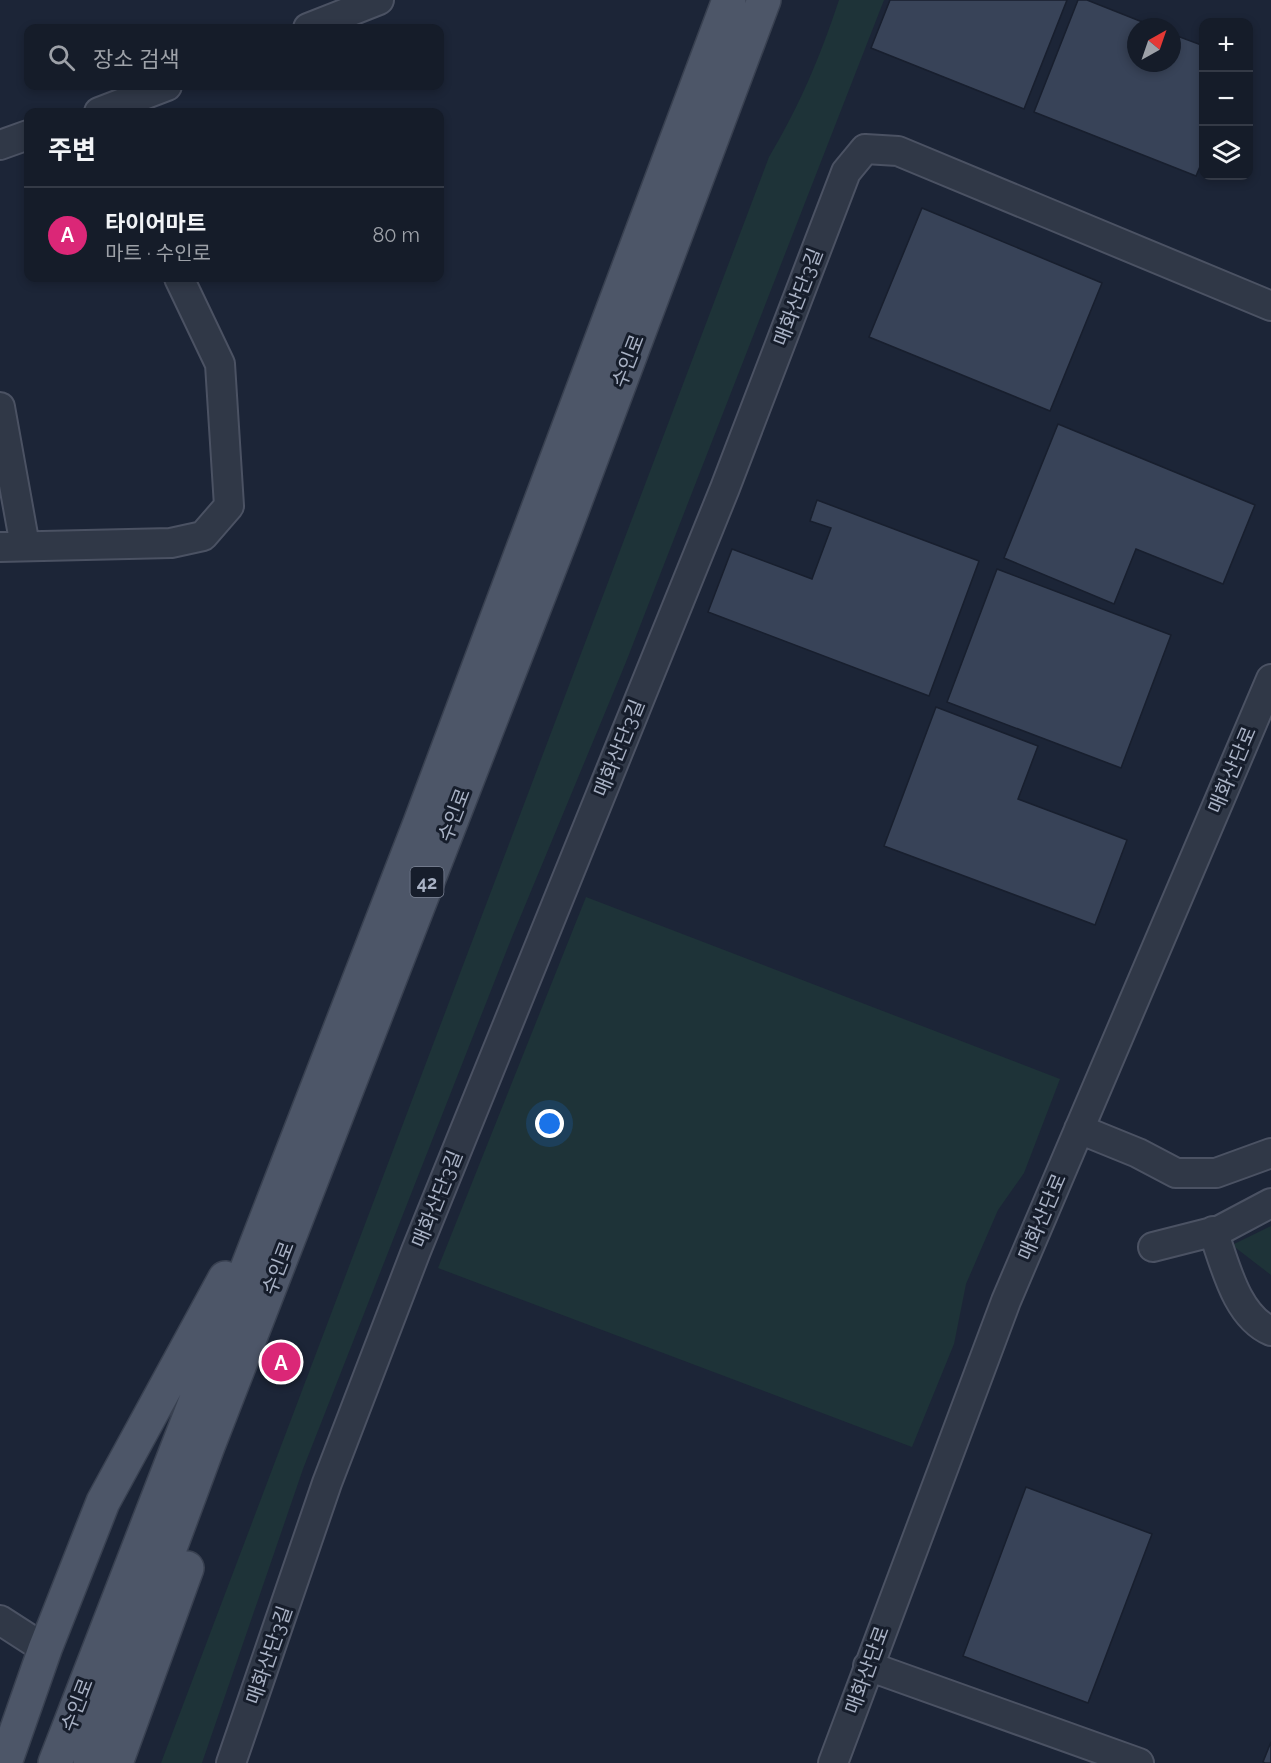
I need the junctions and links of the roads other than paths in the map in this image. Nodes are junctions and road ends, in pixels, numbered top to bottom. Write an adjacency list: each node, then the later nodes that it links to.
1 (379, 0): 4 (street)
2 (729, 0): 16 (main road, 수인로 / 42)
3 (764, 0): 16 (main road, 수인로 / 42)
4 (318, 24)
5 (156, 90): 6 (street)
6 (110, 108)
7 (24, 136): 8 (street)
8 (0, 145)
9 (181, 282): 12 (street)
10 (1271, 306): 28 (street, 매화산단3길)
11 (0, 407): 12 (street)
12 (13, 546)
13 (1271, 679): 14 (street, 매화산단로)
14 (1079, 1129): 15 (street); 23 (street, 매화산단로)
15 (1271, 1153)
16 (300, 1170): 22 (main road); 25 (main road, 수인로 / 42); 26 (main road, 수인로 / 42); 27 (main road)
17 (1271, 1203): 18 (street)
18 (1213, 1231): 19 (street); 20 (street)
19 (1153, 1247)
20 (1271, 1330)
21 (0, 1620): 22 (street)
22 (45, 1649): 24 (main road)
23 (868, 1666): 29 (street, 매화산단로); 30 (street)
24 (5, 1763)
25 (55, 1763)
26 (90, 1763)
27 (116, 1763)
28 (231, 1763)
29 (833, 1763)
30 (1139, 1763)

